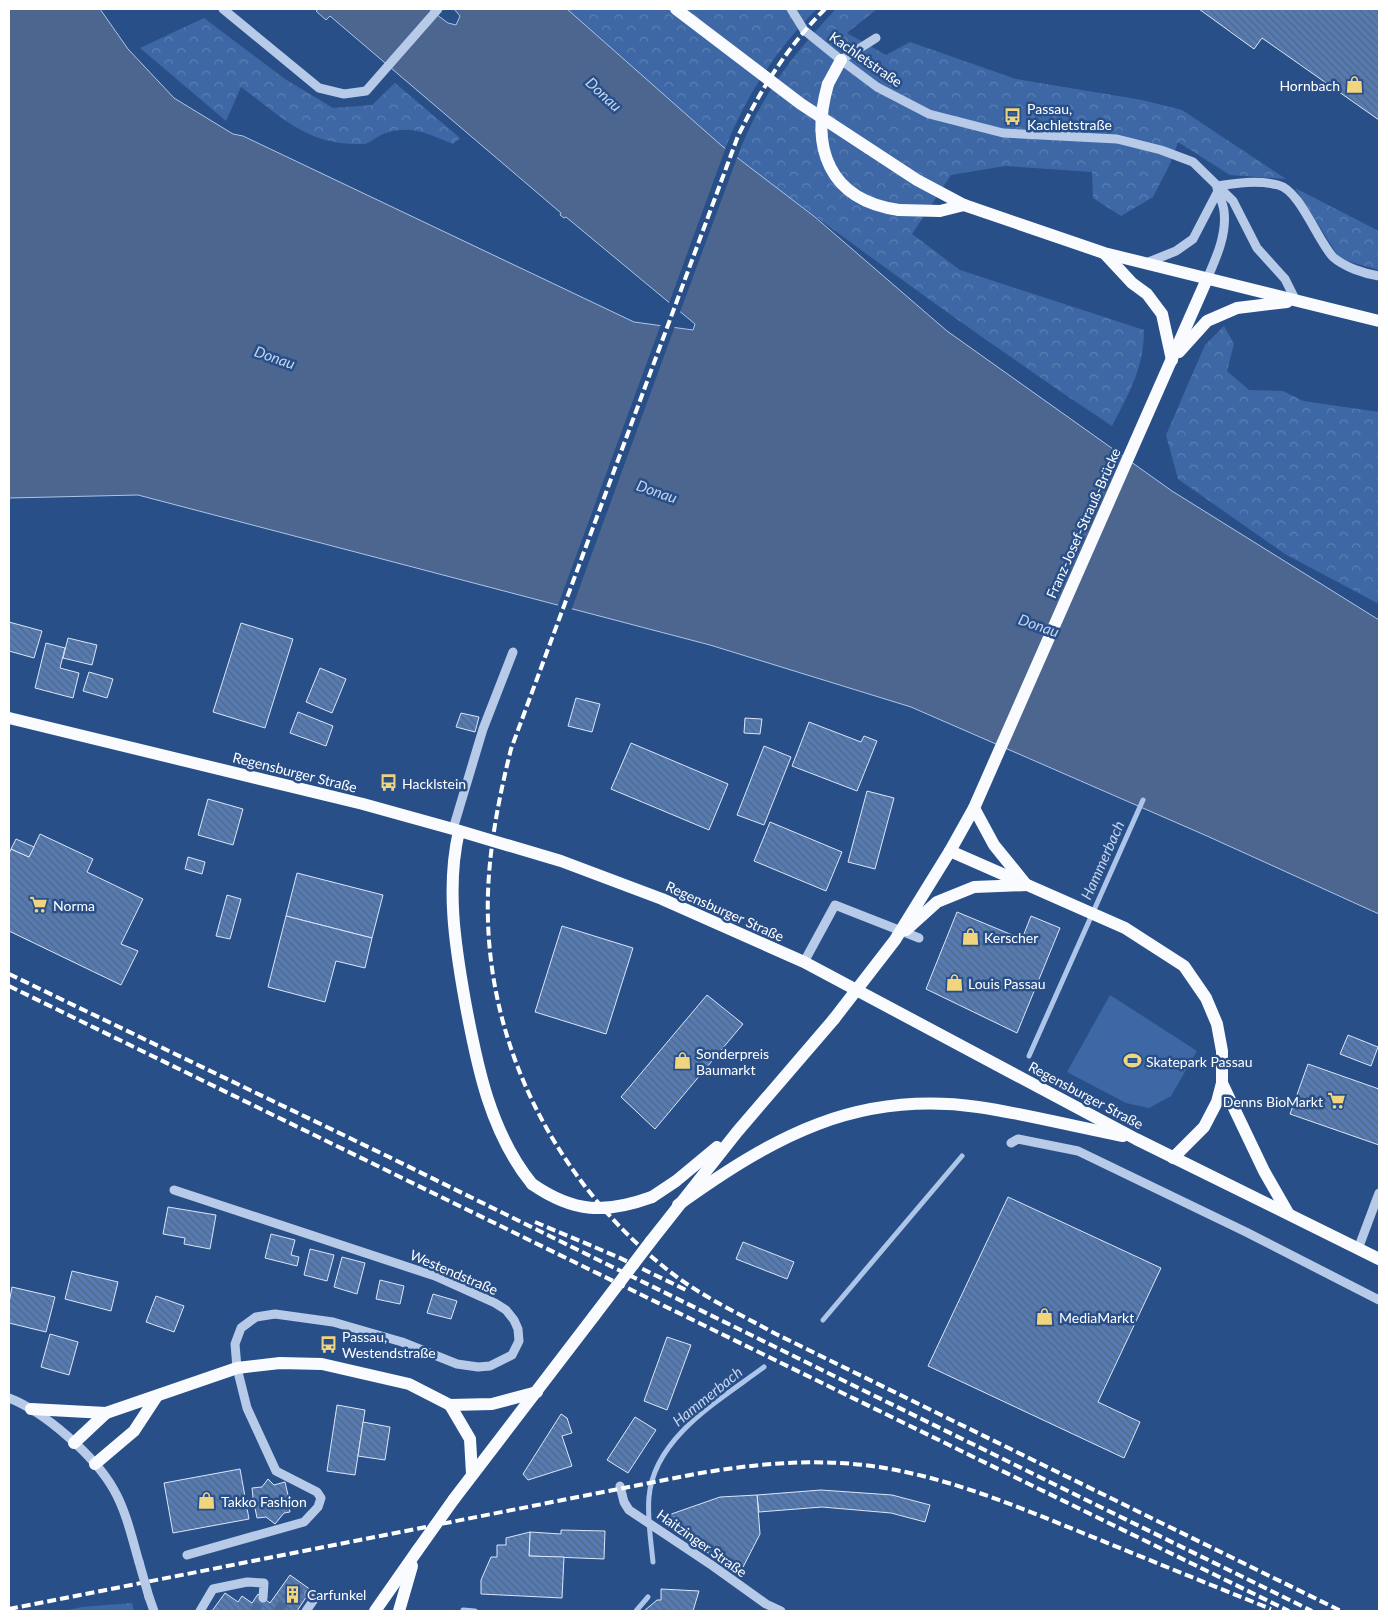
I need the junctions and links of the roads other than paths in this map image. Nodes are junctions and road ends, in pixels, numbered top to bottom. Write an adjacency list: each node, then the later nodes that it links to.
1 (223, 9): 2 (street)
2 (438, 9)
3 (676, 9): 8 (main road)
4 (791, 9): 6 (street, Kachletstraße)
5 (876, 38): 6 (street)
6 (841, 60): 7 (street, Kachletstraße); 8 (main road, bridge)
7 (1217, 188): 10 (street); 11 (street); 12 (street); 13 (street, Kachletstraße)
8 (964, 205): 9 (main road)
9 (1104, 254): 10 (main road); 15 (main road)
10 (1143, 264): 12 (main road)
11 (1379, 276)
12 (1207, 279): 13 (main road); 15 (main road, Franz-Josef-Strauß-Brücke)
13 (1296, 301): 14 (main road); 15 (main road)
14 (1379, 321)
15 (1172, 360): 18 (main road, Franz-Josef-Strauß-Brücke)
16 (513, 652): 19 (street)
17 (9, 718): 19 (main road, Regensburger Straße)
18 (974, 808): 20 (main road, Franz-Josef-Strauß-Brücke); 21 (main road)
19 (456, 830): 24 (main road, Regensburger Straße); 26 (main road, bridge)
20 (950, 852): 21 (main road); 23 (main road, Franz-Josef-Strauß-Brücke, bridge)
21 (1027, 885): 23 (main road, bridge); 25 (main road)
22 (919, 938): 24 (street)
23 (895, 940): 26 (main road, bridge)
24 (804, 962): 27 (main road, Regensburger Straße)
25 (1222, 1083): 29 (main road); 33 (main road)
26 (737, 1132): 32 (main road)
27 (1136, 1139): 29 (main road, Regensburger Straße); 32 (main road)
28 (1014, 1141): 34 (street)
29 (1173, 1158): 33 (main road, Regensburger Straße)
30 (174, 1190): 39 (street, Westendstraße)
31 (1379, 1193): 36 (street)
32 (678, 1205): 40 (main road, bridge)
33 (1288, 1213): 36 (main road, Regensburger Straße)
34 (1214, 1218): 35 (street); 38 (street)
35 (1212, 1228)
36 (1358, 1249): 37 (main road, Regensburger Straße)
37 (1379, 1259)
38 (1379, 1300)
39 (237, 1368): 41 (main road); 43 (main road); 51 (street)
40 (537, 1392): 43 (main road); 48 (main road)
41 (158, 1396): 45 (main road); 47 (main road)
42 (9, 1398): 44 (street)
43 (450, 1405): 48 (main road)
44 (31, 1409): 45 (main road); 46 (street)
45 (106, 1413): 46 (main road)
46 (74, 1444): 47 (street)
47 (95, 1464): 54 (street, bridge)
48 (472, 1474): 50 (main road, bridge)
49 (620, 1486): 59 (street, Haitzinger Straße)
50 (417, 1551): 57 (main road); 58 (main road)
51 (187, 1554)
52 (309, 1594): 56 (street)
53 (263, 1598): 55 (street)
54 (154, 1611)
55 (200, 1611)
56 (306, 1611)
57 (375, 1611)
58 (399, 1611)
59 (781, 1611)

